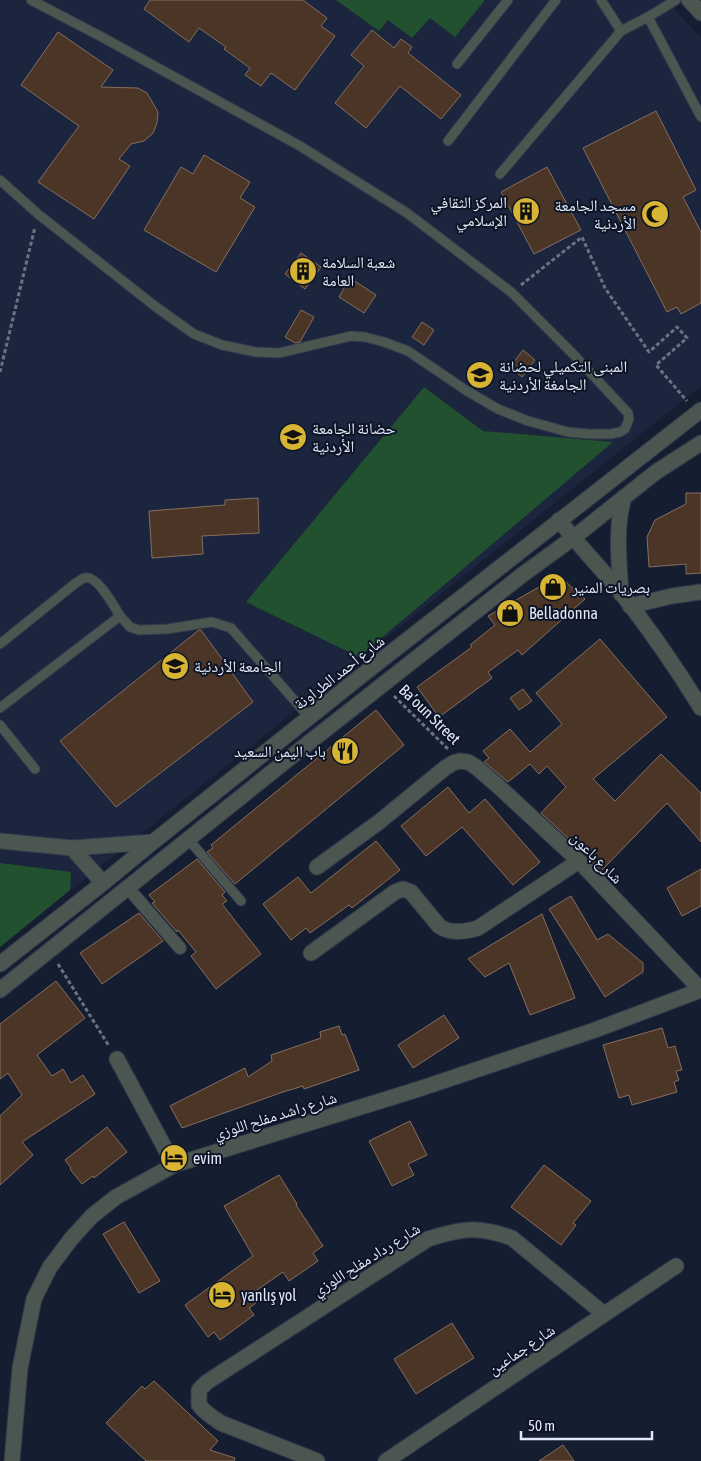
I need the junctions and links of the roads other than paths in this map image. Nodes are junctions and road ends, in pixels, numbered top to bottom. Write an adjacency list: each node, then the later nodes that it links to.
1 (31, 0): 14 (lane)
2 (508, 0): 10 (lane)
3 (556, 0): 12 (lane)
4 (601, 0): 9 (lane)
5 (676, 0): 8 (lane)
6 (689, 0): 7 (street)
7 (701, 13)
8 (648, 17): 9 (lane); 11 (lane)
9 (621, 31): 13 (lane)
10 (457, 64)
11 (701, 117)
12 (448, 141)
13 (500, 174)
14 (0, 180)
15 (699, 411): 18 (street, شارع أحمد الطراونة)
16 (701, 444): 17 (street)
17 (624, 496): 19 (street); 21 (street)
18 (559, 520): 19 (street); 27 (street, شارع أحمد الطراونة)
19 (573, 538): 21 (street); 31 (street)
20 (701, 592): 22 (street)
21 (622, 594): 22 (street)
22 (630, 606): 26 (street)
23 (120, 616): 24 (lane); 25 (lane); 27 (lane)
24 (0, 644)
25 (0, 708)
26 (701, 708)
27 (309, 718): 32 (street, شارع أحمد الطراونة)
28 (0, 725): 29 (lane)
29 (35, 768)
30 (0, 840): 33 (street)
31 (189, 840): 37 (street); 38 (lane)
32 (152, 842): 33 (street); 36 (street, شارع أحمد الطراونة)
33 (72, 848): 36 (street)
34 (579, 861): 35 (street, شارع باعون); 40 (street); 43 (street, شارع باعون)
35 (318, 867)
36 (103, 883): 41 (street, شارع أحمد الطراونة)
37 (128, 888): 39 (street); 42 (street)
38 (240, 901)
39 (180, 948)
40 (311, 953)
41 (0, 964)
42 (0, 990)
43 (701, 990): 45 (street, شارع راشد مفلح اللوزي)
44 (117, 1059): 45 (street)
45 (174, 1165): 48 (street, شارع راشد مفلح اللوزي)
46 (676, 1266): 47 (street, شارع جماعين)
47 (604, 1314): 49 (street, شارع رداد مفلح اللوزي); 50 (street, شارع جماعين)
48 (12, 1461)
49 (317, 1461)
50 (386, 1461)

